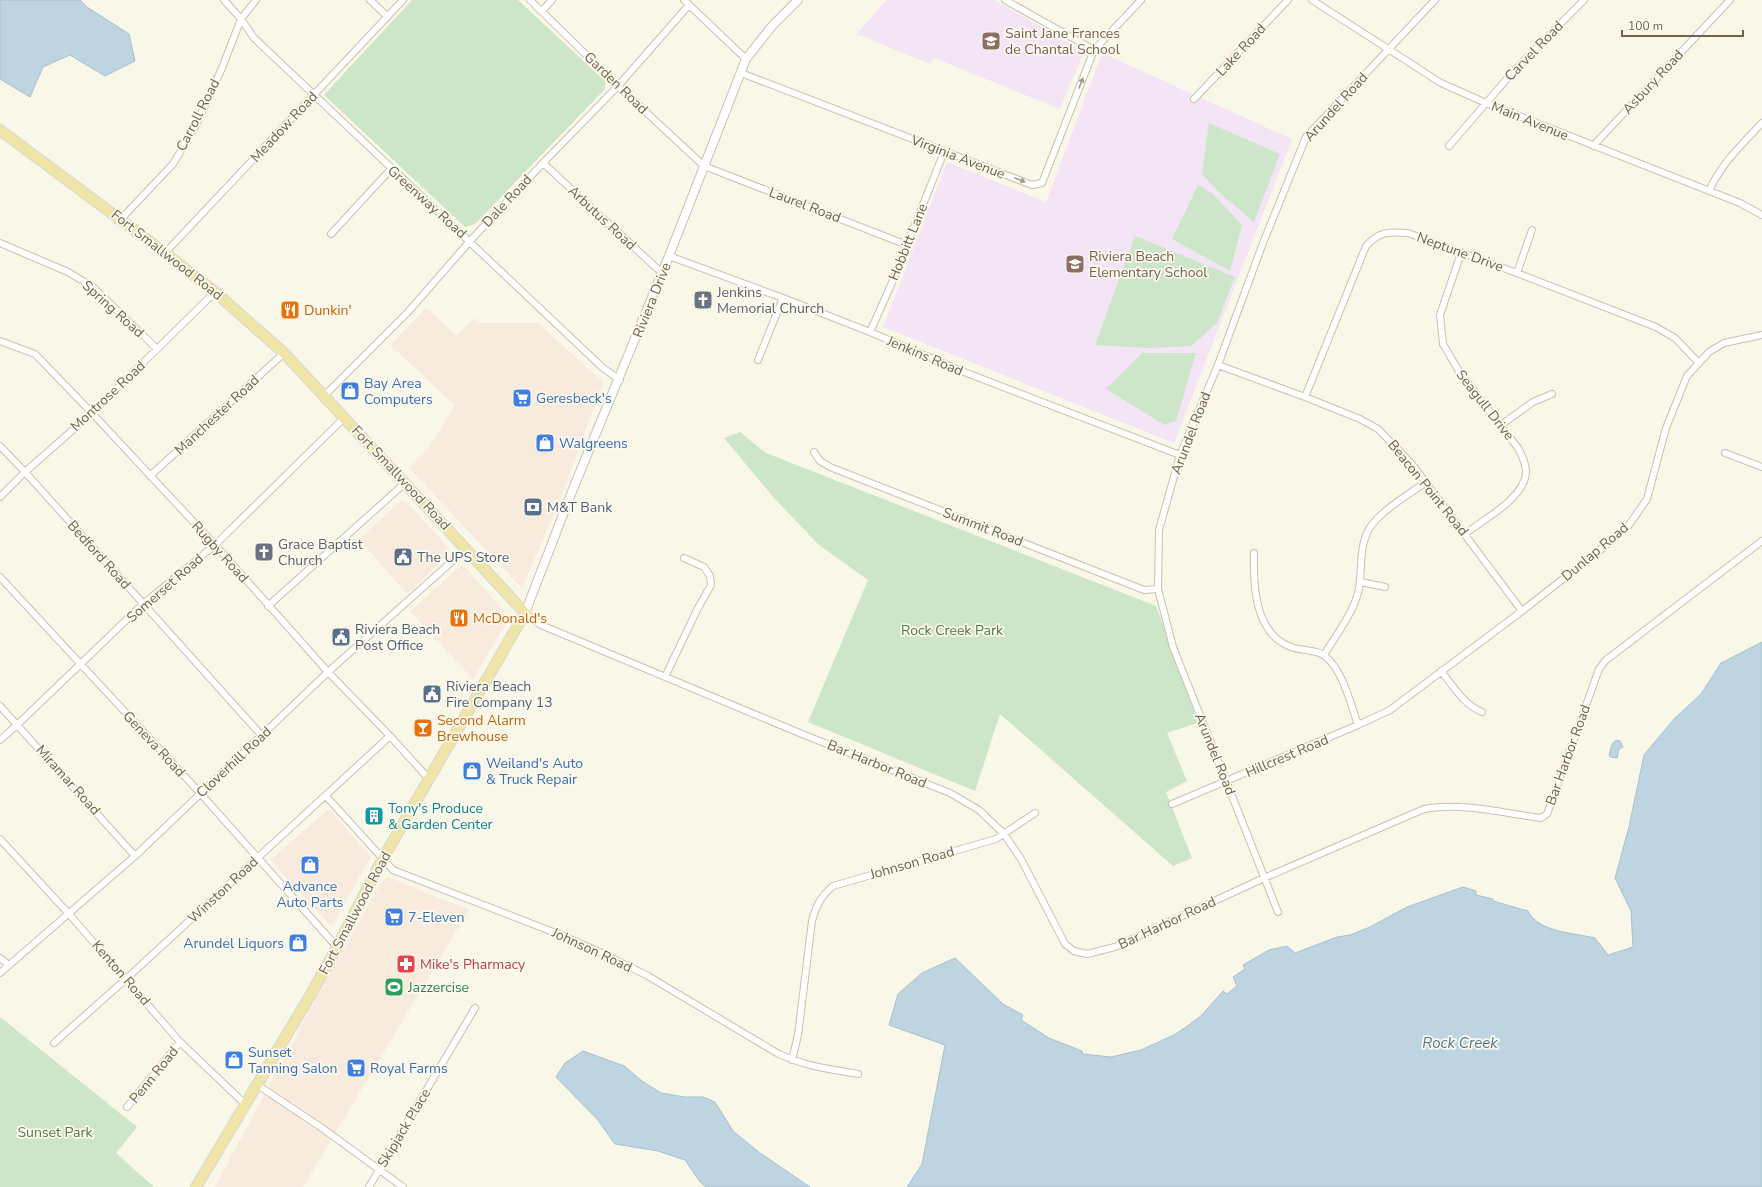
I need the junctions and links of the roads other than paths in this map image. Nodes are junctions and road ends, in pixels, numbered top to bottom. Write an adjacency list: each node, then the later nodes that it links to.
1 (224, 0): 19 (street, Greenway Road)
2 (256, 0): 19 (street, Carroll Road)
3 (370, 0): 18 (street)
4 (403, 0): 18 (street, Meadow Road)
5 (530, 0): 17 (street, Garden Road)
6 (552, 0): 17 (street)
7 (684, 0): 16 (street)
8 (798, 0): 22 (street, Riviera Drive)
9 (1005, 0): 21 (street)
10 (1141, 0): 21 (street)
11 (1288, 0): 26 (street, Lake Road)
12 (1312, 0): 20 (street, Main Avenue)
13 (1435, 0): 20 (street, Arundel Road)
14 (1584, 0): 27 (street, Carvel Road)
15 (1730, 0): 31 (street, Asbury Road)
16 (689, 5): 22 (street); 24 (street, Dale Road)
17 (542, 11): 24 (street, Garden Road)
18 (387, 16): 25 (street, Meadow Road)
19 (241, 19): 25 (street, Greenway Road); 38 (street, Carroll Road)
20 (1388, 49): 27 (street, Main Avenue); 58 (street, Arundel Road)
21 (1094, 50): 32 (street, Virginia Avenue, one-way to 21)
22 (746, 59): 23 (street, Riviera Drive)
23 (741, 74): 32 (street, Virginia Avenue); 34 (street, Riviera Drive)
24 (618, 86): 33 (street, Dale Road); 34 (street, Garden Road)
25 (314, 95): 35 (street, Greenway Road); 44 (street, Meadow Road)
26 (1194, 99)
27 (1486, 103): 30 (street, Carvel Road); 31 (street, Main Avenue)
28 (1762, 123): 36 (street)
29 (0, 130): 38 (main road, Fort Smallwood Road)
30 (1449, 146)
31 (1593, 146): 36 (street, Main Avenue)
32 (944, 152): 43 (street, Hobbitt Lane)
33 (543, 163): 41 (street, Dale Road); 47 (street, Arbutus Road)
34 (704, 166): 43 (street, Laurel Road); 46 (street, Riviera Drive)
35 (390, 169): 40 (street); 41 (street, Greenway Road)
36 (1709, 191): 37 (street, Main Avenue)
37 (1762, 215)
38 (121, 219): 44 (main road, Fort Smallwood Road)
39 (1532, 230): 48 (street)
40 (331, 234)
41 (470, 241): 59 (street, Greenway Road); 61 (street, Dale Road)
42 (0, 243): 54 (street, Spring Road)
43 (907, 245): 51 (street, Hobbitt Lane)
44 (165, 253): 49 (main road, Fort Smallwood Road)
45 (1461, 253): 48 (street, Neptune Drive); 62 (street, Neptune Drive); 65 (street, Seagull Drive)
46 (669, 256): 47 (street, Riviera Drive); 50 (street, Jenkins Road)
47 (662, 273): 59 (street, Riviera Drive)
48 (1518, 273): 57 (street, Neptune Drive)
49 (215, 292): 54 (street, Montrose Road); 55 (main road, Fort Smallwood Road)
50 (783, 298): 51 (street, Jenkins Road); 56 (street)
51 (870, 332): 69 (street, Jenkins Road)
52 (1762, 335): 57 (street, Dunlap Road)
53 (0, 341): 63 (street, Rugby Road)
54 (157, 349): 63 (street, Montrose Road)
55 (284, 353): 61 (main road, Fort Smallwood Road); 72 (street, Manchester Road)
56 (758, 360)
57 (1698, 362): 88 (street, Dunlap Road)
58 (1218, 365): 62 (street, Beacon Point Road); 69 (street, Arundel Road)
59 (620, 380): 89 (street, Riviera Drive)
60 (1552, 394): 65 (street)
61 (324, 396): 64 (main road, Fort Smallwood Road)
62 (1305, 397): 73 (street, Beacon Point Road)
63 (92, 412): 71 (street, Montrose Road); 72 (street, Rugby Road)
64 (345, 417): 74 (main road, Fort Smallwood Road); 78 (street, Somerset Road)
65 (1501, 425): 76 (street, Seagull Drive)
66 (0, 446): 71 (street, Bedford Road)
67 (814, 452): 85 (street, Summit Road)
68 (1725, 453): 70 (street)
69 (1180, 455): 85 (street, Arundel Road)
70 (1762, 467)
71 (25, 472): 75 (street, Montrose Road); 86 (street, Bedford Road)
72 (150, 476): 78 (street, Rugby Road)
73 (1426, 482): 76 (street, Beacon Point Road); 83 (street)
74 (405, 483): 79 (main road, Fort Smallwood Road); 87 (street)
75 (0, 497)
76 (1465, 534): 88 (street, Beacon Point Road)
77 (1762, 541): 113 (street, Bar Harbor Road)
78 (215, 545): 86 (street, Somerset Road); 87 (street, Rugby Road)
79 (466, 549): 89 (main road, Fort Smallwood Road); 93 (street, Cloverhill Road)
80 (1254, 553): 90 (street)
81 (684, 558): 94 (street)
82 (0, 577): 91 (street, Geneva Road)
83 (1361, 582): 84 (street); 90 (street)
84 (1385, 587)
85 (1158, 589): 103 (street, Arundel Road)
86 (143, 604): 91 (street, Somerset Road); 99 (street, Bedford Road)
87 (268, 606): 93 (street, Rugby Road)
88 (1522, 611): 92 (street, Dunlap Road)
89 (525, 613): 94 (street, Bar Harbor Road); 102 (main road, Fort Smallwood Road)
90 (1324, 655): 98 (street)
91 (80, 665): 97 (street, Somerset Road); 104 (street, Geneva Road)
92 (1441, 671): 96 (street); 98 (street, Dunlap Road)
93 (328, 672): 99 (street, Cloverhill Road); 100 (street, Rugby Road)
94 (665, 677): 108 (street, Bar Harbor Road)
95 (0, 706): 97 (street, Miramar Road)
96 (1482, 712)
97 (18, 724): 101 (street, Somerset Road); 110 (street, Miramar Road)
98 (1358, 725): 103 (street, Hillcrest Road)
99 (262, 736): 104 (street, Cloverhill Road)
100 (390, 736): 102 (street, Rugby Road); 105 (street, Winston Road)
101 (0, 740)
102 (429, 780): 112 (main road, Fort Smallwood Road)
103 (1225, 782): 106 (street, Hillcrest Road); 113 (street, Arundel Road)
104 (201, 794): 110 (street, Cloverhill Road); 111 (street, Geneva Road)
105 (326, 796): 111 (street, Winston Road); 112 (street)
106 (1172, 804)
107 (1035, 813): 108 (street, Johnson Road)
108 (1004, 834): 113 (street, Bar Harbor Road); 124 (street, Johnson Road)
109 (0, 839): 115 (street, Kenton Road)
110 (135, 856): 115 (street, Cloverhill Road)
111 (257, 859): 116 (street, Geneva Road); 120 (street, Winston Road)
112 (382, 860): 116 (main road, Fort Smallwood Road); 124 (street, Johnson Road)
113 (1264, 878): 114 (street, Arundel Road)
114 (1278, 912)
115 (69, 914): 118 (street, Cloverhill Road); 120 (street, Kenton Road)
116 (337, 947): 126 (main road, Fort Smallwood Road)
117 (0, 958): 118 (street)
118 (9, 965): 119 (street, Cloverhill Road)
119 (0, 973)
120 (126, 979): 122 (street, Kenton Road); 123 (street, Winston Road)
121 (475, 1008): 129 (street, Skipjack Place)
122 (180, 1042): 127 (street, Kenton Road); 128 (street, Penn Road)
123 (54, 1043)
124 (792, 1060): 125 (street, Johnson Road)
125 (858, 1074)
126 (256, 1084): 127 (main road, Fort Smallwood Road); 129 (street)
127 (245, 1104): 130 (main road, Fort Smallwood Road)
128 (127, 1107)
129 (379, 1171): 131 (street, Skipjack Place); 132 (street)
130 (196, 1187)
131 (369, 1187)
132 (403, 1187)

